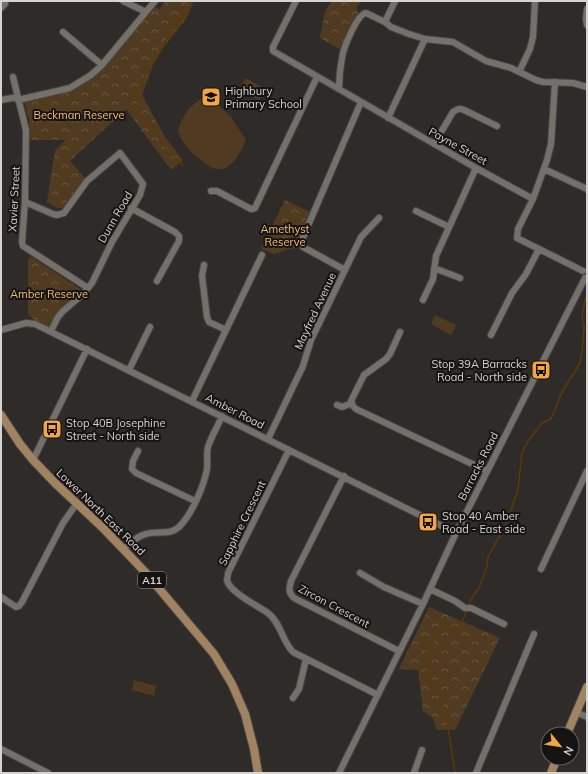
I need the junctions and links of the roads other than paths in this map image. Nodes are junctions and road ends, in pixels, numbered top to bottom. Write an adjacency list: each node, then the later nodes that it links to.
1 (5, 1): 7 (street)
2 (123, 1): 9 (street)
3 (155, 1): 9 (street)
4 (296, 1): 17 (street, Payne Street)
5 (395, 1): 10 (street)
6 (535, 1): 15 (street)
7 (1, 8)
8 (587, 9): 11 (street)
9 (146, 12): 14 (street)
10 (385, 22): 13 (street); 20 (street)
11 (587, 25)
12 (63, 32): 14 (street)
13 (425, 39): 15 (street); 24 (street)
14 (102, 65): 21 (street)
15 (519, 72): 18 (street)
16 (13, 77): 21 (street, Xavier Street)
17 (317, 77): 20 (street, Payne Street); 30 (street)
18 (555, 82): 19 (street); 28 (street)
19 (587, 87)
20 (339, 89): 23 (street, Payne Street)
21 (18, 99): 22 (street); 32 (street, Xavier Street)
22 (1, 100)
23 (361, 102): 24 (street, Payne Street); 42 (street)
24 (388, 118): 26 (street, Payne Street)
25 (497, 126): 26 (street)
26 (434, 144): 27 (street, Payne Street)
27 (476, 168): 31 (street, Payne Street); 36 (street)
28 (544, 169): 29 (street); 31 (street)
29 (587, 189)
30 (211, 191)
31 (533, 198): 37 (street)
32 (25, 202): 33 (street, Dunn Road); 46 (street, Xavier Street)
33 (131, 208): 45 (street); 46 (street, Dunn Road)
34 (416, 211): 36 (street)
35 (379, 218): 42 (street, Mayfred Avenue)
36 (449, 227): 40 (street)
37 (539, 250): 41 (street); 53 (street)
38 (262, 255): 50 (street)
39 (204, 265): 50 (street)
40 (434, 268): 43 (street); 47 (street)
41 (585, 269): 44 (street)
42 (345, 270): 61 (street, Mayfred Avenue)
43 (460, 278)
44 (586, 278): 65 (street, Barracks Road)
45 (157, 281)
46 (88, 288): 51 (street, Dunn Road)
47 (423, 300)
48 (150, 327): 55 (street)
49 (1, 330): 51 (street, Amber Road)
50 (226, 330): 56 (street)
51 (51, 331): 54 (street, Amber Road)
52 (400, 332): 57 (street)
53 (491, 335)
54 (88, 349): 55 (street, Amber Road); 64 (street)
55 (129, 370): 56 (street, Amber Road)
56 (192, 401): 60 (street, Amber Road)
57 (352, 403): 58 (street); 65 (street)
58 (337, 405)
59 (1, 415): 64 (main road, Lower North East Road / A11)
60 (222, 416): 61 (street, Amber Road); 68 (street)
61 (268, 439): 62 (street, Amber Road)
62 (289, 450): 67 (street, Amber Road); 80 (street, Sapphire Crescent)
63 (138, 451): 68 (street)
64 (33, 460): 69 (main road, Lower North East Road / A11)
65 (487, 471): 70 (street, Barracks Road)
66 (587, 471): 72 (street)
67 (344, 476): 70 (street, Amber Road); 79 (street, Zircon Crescent)
68 (195, 501): 71 (street)
69 (77, 503): 71 (main road, Lower North East Road / A11); 75 (street)
70 (456, 533): 74 (street, Barracks Road)
71 (123, 549): 90 (main road, Lower North East Road / A11)
72 (541, 569)
73 (360, 573): 76 (street)
74 (430, 589): 76 (street, Barracks Road); 77 (street)
75 (1, 597)
76 (423, 604): 79 (street, Barracks Road)
77 (504, 624)
78 (534, 634): 93 (street)
79 (399, 651): 82 (street, Barracks Road)
80 (306, 659): 82 (street, Sapphire Crescent); 83 (street)
81 (587, 687): 84 (main road)
82 (378, 695): 91 (street, Barracks Road)
83 (293, 698)
84 (576, 712): 85 (street); 86 (main road)
85 (587, 717)
86 (570, 726)
87 (1, 749): 89 (street)
88 (422, 750): 92 (street)
89 (48, 773)
90 (258, 773)
91 (340, 773)
92 (414, 773)
93 (476, 773)

